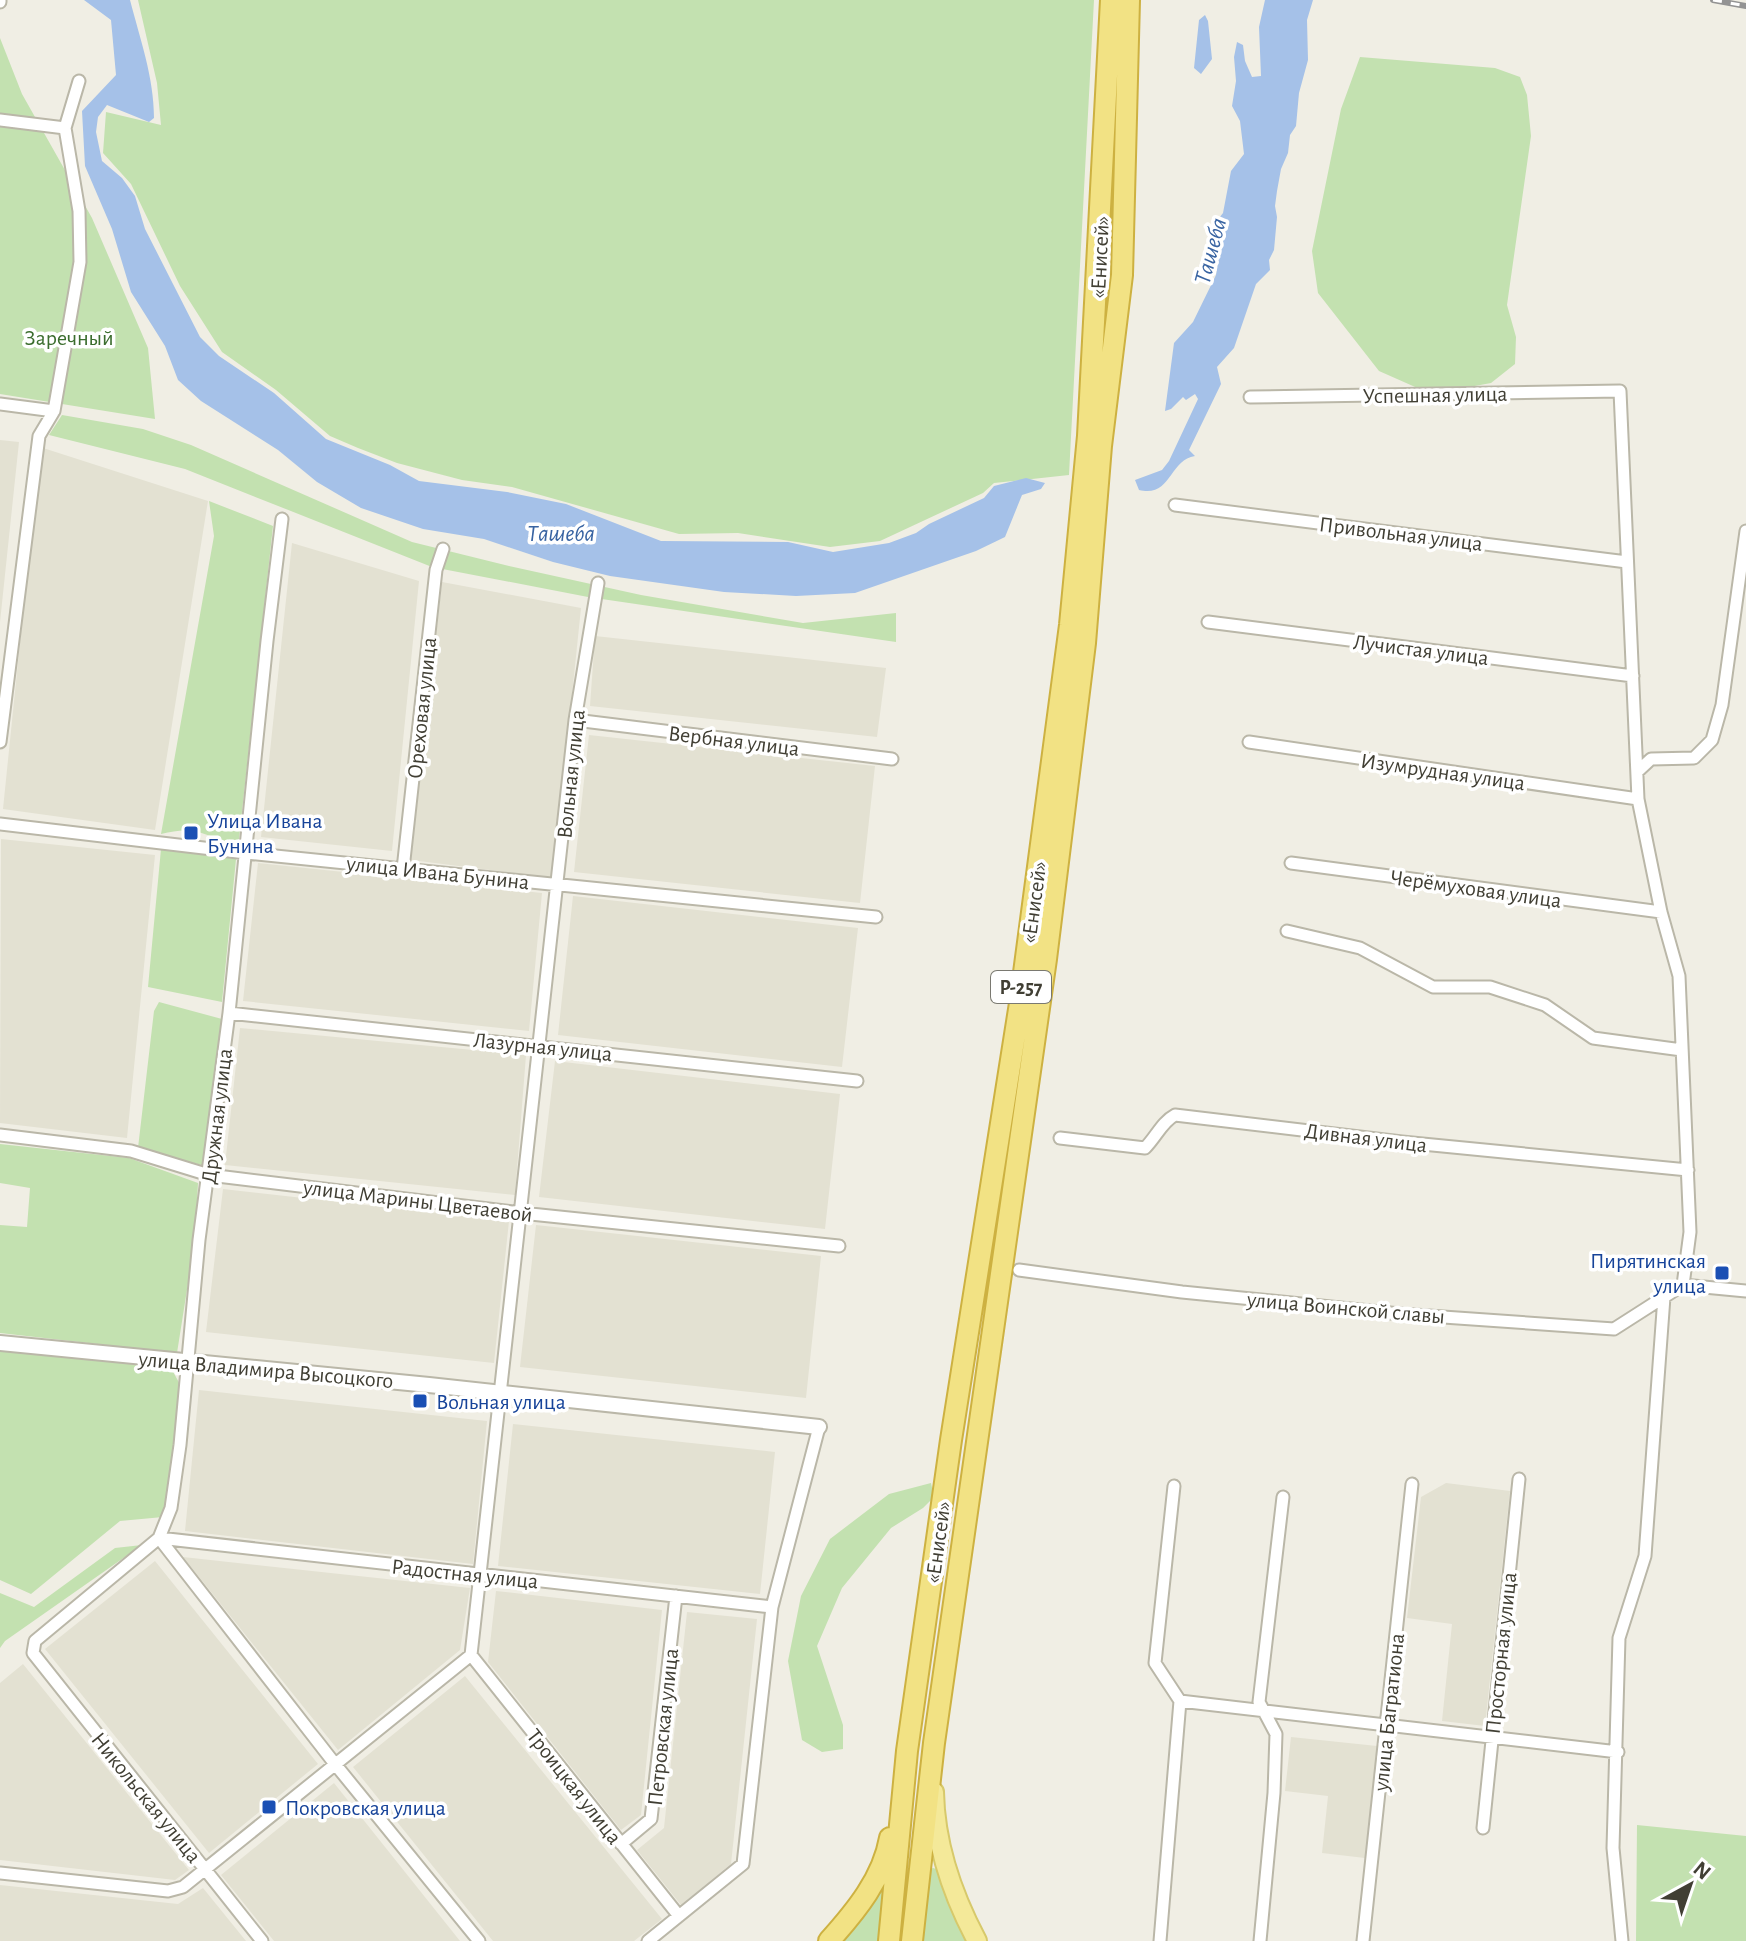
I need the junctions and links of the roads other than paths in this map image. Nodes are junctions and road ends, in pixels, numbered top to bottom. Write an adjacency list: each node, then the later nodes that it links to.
1 (1111, 0): 3 (highway, «Енисей» / Р-257)
2 (1129, 0): 3 (highway, «Енисей» / Р-257)
3 (1118, 31): 63 (highway, «Енисей» / Р-257); 64 (highway, «Енисей» / Р-257)
4 (79, 81): 6 (street)
5 (0, 120): 6 (street)
6 (65, 128): 9 (street)
7 (1250, 397): 14 (street, Успешная улица)
8 (0, 404): 9 (street)
9 (54, 411): 19 (street)
10 (1175, 505): 14 (street, Привольная улица)
11 (282, 519): 25 (street, Дружная улица)
12 (1746, 531): 22 (street)
13 (443, 549): 27 (street, Ореховая улица)
14 (1627, 562): 17 (street)
15 (598, 583): 18 (street, Вольная улица)
16 (1208, 622): 17 (street, Лучистая улица)
17 (1633, 676): 22 (street)
18 (575, 720): 21 (street, Вербная улица); 28 (street, Вольная улица)
19 (0, 742)
20 (1249, 742): 23 (street, Изумрудная улица)
21 (892, 759)
22 (1637, 772): 23 (street)
23 (1638, 799): 29 (street)
24 (0, 824): 25 (street, улица Ивана Бунина)
25 (246, 853): 27 (street, улица Ивана Бунина); 32 (street, Дружная улица)
26 (1291, 863): 29 (street, Черёмуховая улица)
27 (403, 869): 28 (street, улица Ивана Бунина)
28 (558, 885): 30 (street, улица Ивана Бунина); 33 (street, Вольная улица)
29 (1661, 912): 34 (street)
30 (876, 917)
31 (1287, 931): 34 (street)
32 (229, 1013): 33 (street, Лазурная улица); 39 (street, Дружная улица)
33 (540, 1045): 35 (street, Лазурная улица); 40 (street, Вольная улица)
34 (1682, 1050): 38 (street)
35 (857, 1081)
36 (0, 1135): 39 (street, улица Марины Цветаевой)
37 (1060, 1138): 38 (street, Дивная улица)
38 (1688, 1170): 43 (street)
39 (209, 1175): 40 (street, улица Марины Цветаевой); 47 (street, Дружная улица)
40 (521, 1213): 41 (street, улица Марины Цветаевой); 48 (street, Вольная улица)
41 (839, 1246)
42 (1019, 1270): 45 (street, улица Воинской славы)
43 (1683, 1285): 44 (street); 45 (street, улица Воинской славы)
44 (1746, 1291)
45 (1664, 1297): 65 (street)
46 (0, 1343): 47 (street, улица Владимира Высоцкого)
47 (187, 1363): 48 (street, улица Владимира Высоцкого); 54 (street, Дружная улица)
48 (502, 1393): 49 (street, улица Владимира Высоцкого); 55 (street, Вольная улица)
49 (819, 1427): 57 (street)
50 (1519, 1479): 62 (street, Просторная улица)
51 (1412, 1484): 61 (street, улица Багратиона)
52 (1174, 1486): 59 (street)
53 (1283, 1497): 60 (street)
54 (159, 1538): 55 (street, Радостная улица); 66 (street); 69 (street, Никольская улица)
55 (480, 1575): 56 (street, Радостная улица); 58 (street, Вольная улица)
56 (676, 1596): 57 (street, Радостная улица); 68 (street, Петровская улица)
57 (772, 1607): 71 (street)
58 (471, 1655): 66 (street); 68 (street, Троицкая улица)
59 (1180, 1701): 60 (street); 79 (street)
60 (1264, 1712): 61 (street); 80 (street)
61 (1386, 1727): 62 (street); 81 (street, улица Багратиона)
62 (1491, 1738): 65 (street); 67 (street, Просторная улица)
63 (934, 1743): 77 (highway, «Енисей» / Р-257); 78 (main road)
64 (907, 1751): 75 (highway); 76 (highway, «Енисей» / Р-257)
65 (1618, 1752): 82 (street)
66 (335, 1764): 69 (street); 73 (street)
67 (1483, 1828)
68 (621, 1844): 71 (street, Троицкая улица)
69 (206, 1870): 70 (street); 72 (street, Никольская улица)
70 (0, 1873)
71 (679, 1916): 74 (street)
72 (262, 1941)
73 (479, 1941)
74 (648, 1941)
75 (829, 1941)
76 (889, 1941)
77 (912, 1941)
78 (977, 1941)
79 (1160, 1941)
80 (1260, 1941)
81 (1363, 1941)
82 (1622, 1941)

